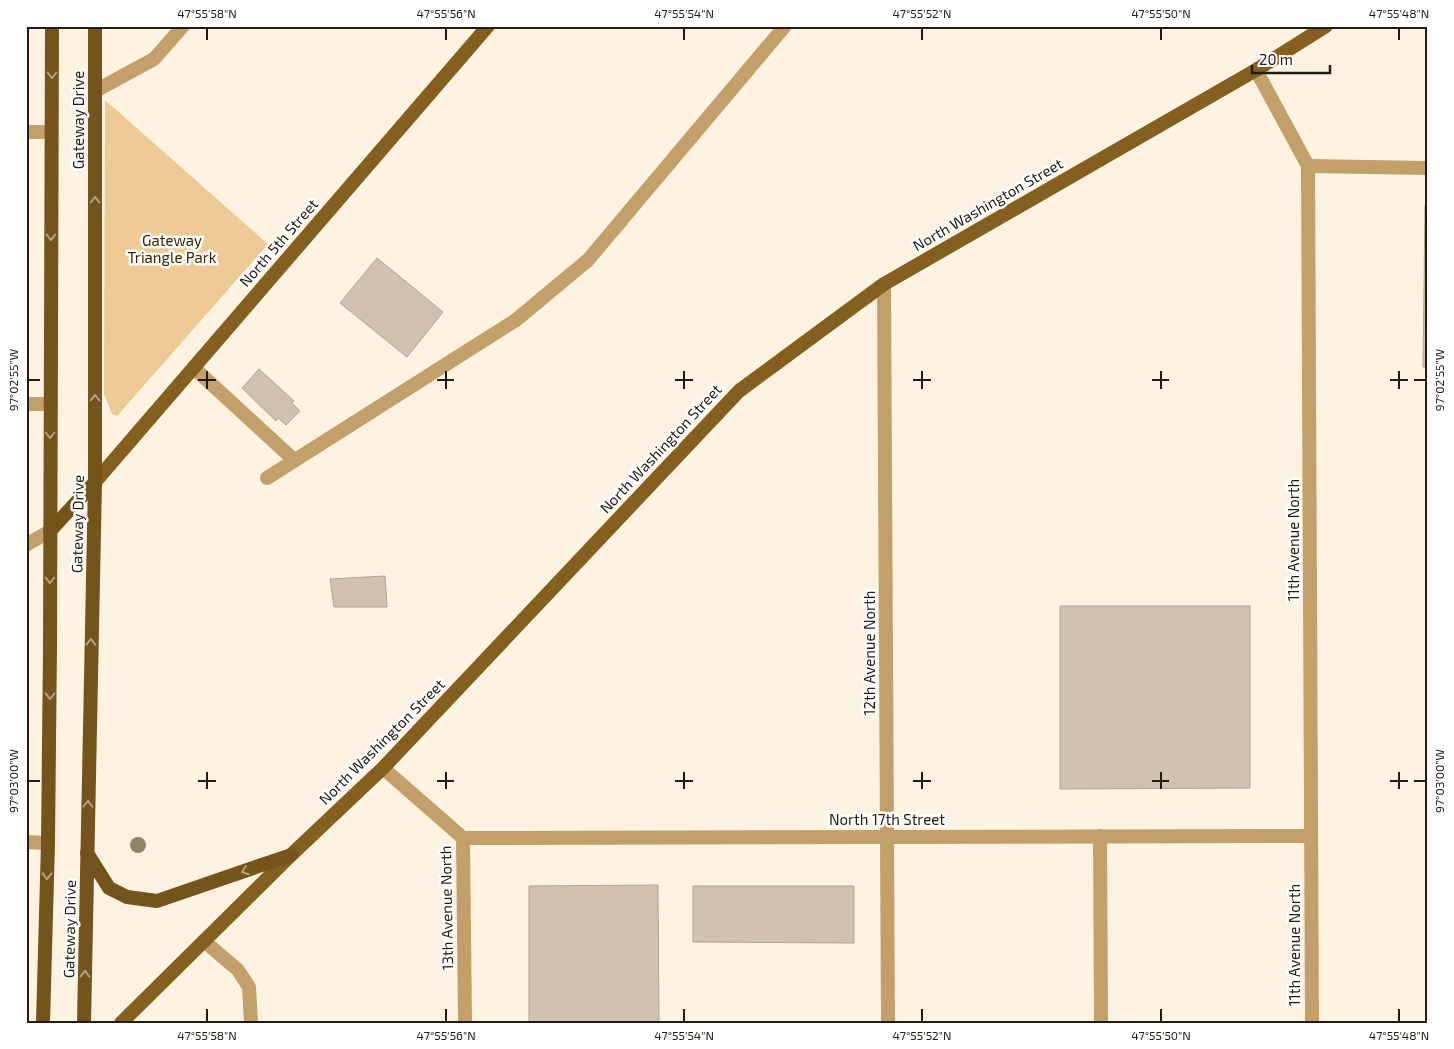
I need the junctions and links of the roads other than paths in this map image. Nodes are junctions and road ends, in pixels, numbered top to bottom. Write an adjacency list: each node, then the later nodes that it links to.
1 (52, 26): 10 (highway, Gateway Drive, one-way to 10)
2 (95, 26): 8 (highway, Gateway Drive)
3 (183, 26): 8 (street)
4 (488, 26): 14 (main road, North 5th Street)
5 (785, 26): 17 (street)
6 (1326, 26): 7 (main road, North Washington Street)
7 (1256, 70): 11 (street, 11th Avenue North); 13 (main road, North Washington Street)
8 (95, 91): 19 (highway, Gateway Drive, one-way to 8)
9 (26, 132): 10 (street)
10 (51, 132): 16 (highway, Gateway Drive, one-way to 16)
11 (1308, 166): 12 (street); 25 (street, 11th Avenue North)
12 (1428, 168)
13 (884, 284): 22 (main road, North Washington Street); 23 (street, 12th Avenue North)
14 (194, 368): 17 (street); 19 (main road, North 5th Street)
15 (26, 404): 16 (street)
16 (50, 404): 20 (highway, Gateway Drive, one-way to 20)
17 (294, 460): 18 (street)
18 (267, 478)
19 (95, 482): 20 (highway); 29 (highway, Gateway Drive, one-way to 19)
20 (50, 531): 21 (street); 28 (highway, Gateway Drive, one-way to 28)
21 (26, 545)
22 (384, 768): 26 (street, 13th Avenue North); 30 (main road, North Washington Street)
23 (888, 836): 24 (street, North 17th Street); 26 (street, North 17th Street); 37 (street, 12th Avenue North)
24 (1100, 836): 25 (street, North 17th Street); 38 (street)
25 (1311, 836): 39 (street, 11th Avenue North)
26 (463, 838): 36 (street, 13th Avenue North)
27 (26, 842): 28 (street)
28 (48, 843): 32 (highway, Gateway Drive, one-way to 32)
29 (88, 853): 30 (highway, one-way to 29); 33 (highway, Gateway Drive, one-way to 29)
30 (291, 855): 31 (main road, North Washington Street)
31 (204, 941): 34 (main road, North Washington Street); 35 (street)
32 (43, 1023)
33 (84, 1023)
34 (121, 1023)
35 (251, 1023)
36 (465, 1023)
37 (888, 1023)
38 (1102, 1023)
39 (1312, 1023)

